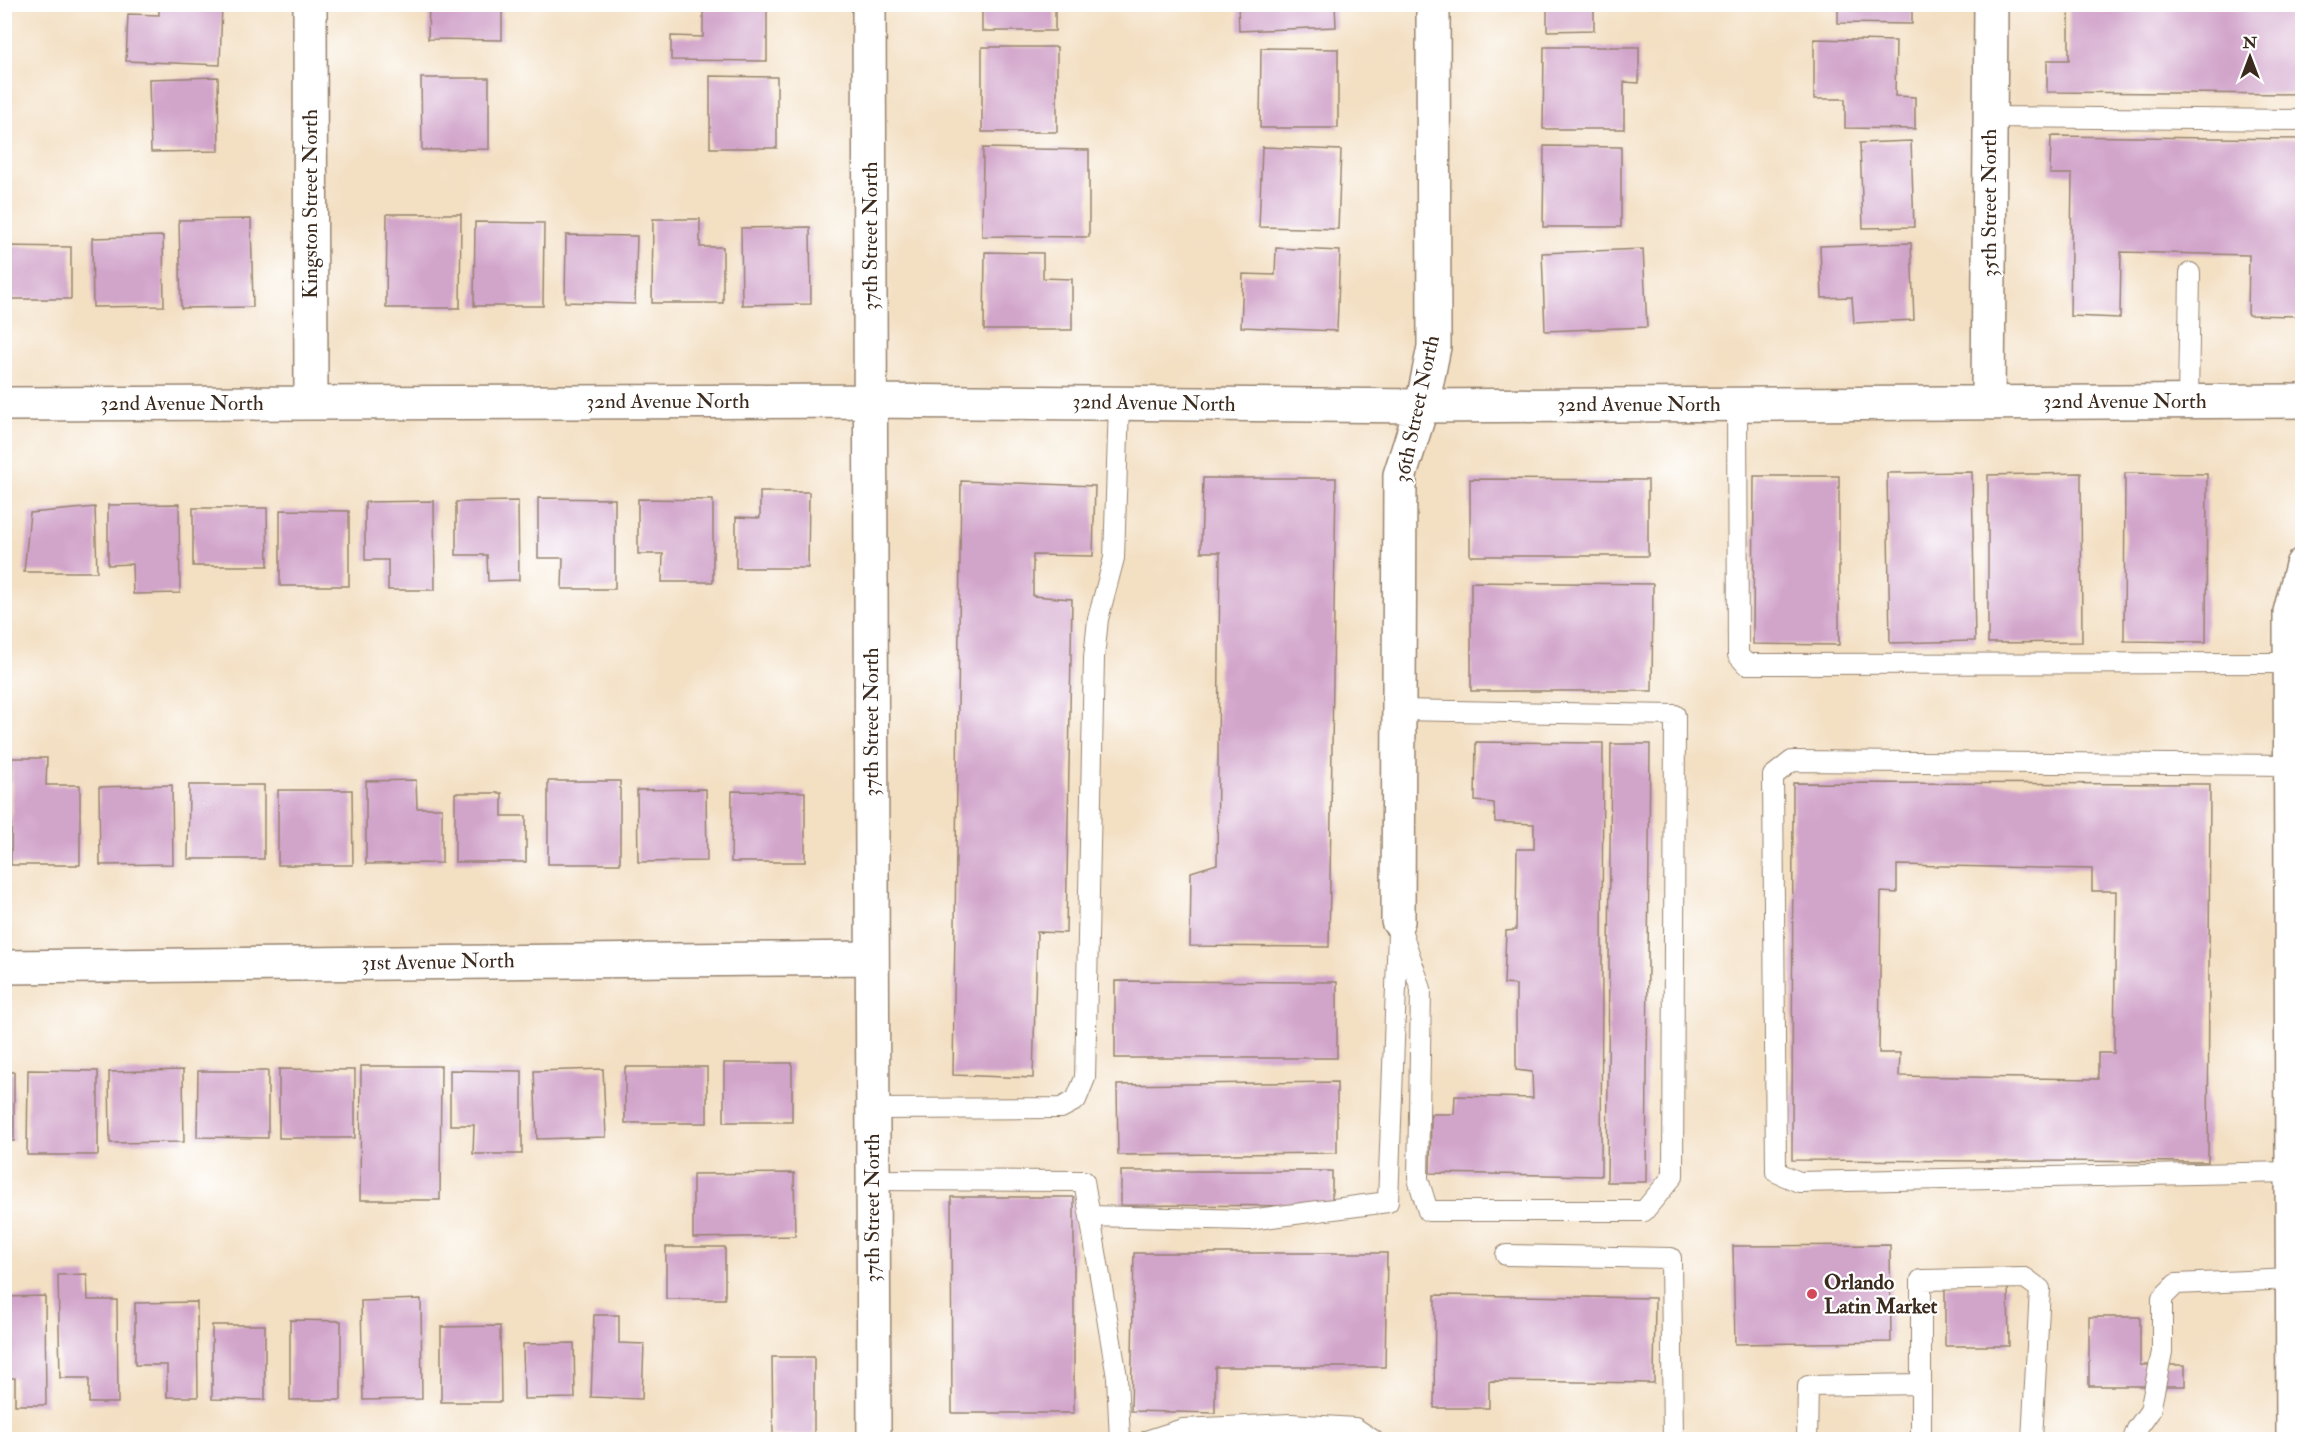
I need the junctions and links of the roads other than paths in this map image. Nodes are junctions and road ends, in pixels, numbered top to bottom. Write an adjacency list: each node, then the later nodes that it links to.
1 (310, 4): 12 (street, Kingston Street North)
2 (869, 4): 8 (street, 37th Street North)
3 (1432, 4): 16 (street, 36th Street North)
4 (1991, 4): 5 (street, 35th Street North)
5 (1990, 117): 6 (lane); 9 (street, 35th Street North)
6 (2302, 120)
7 (2190, 273): 10 (lane)
8 (870, 401): 12 (street, 32nd Avenue North); 13 (street, 32nd Avenue North); 22 (street, 37th Street North)
9 (1988, 401): 10 (street, 32nd Avenue North); 14 (street, 32nd Avenue North)
10 (2188, 401): 11 (street, 32nd Avenue North)
11 (2302, 401)
12 (311, 403): 15 (street, 32nd Avenue North)
13 (1119, 403): 16 (street, 32nd Avenue North); 26 (lane)
14 (1737, 403): 16 (street, 32nd Avenue North); 18 (lane)
15 (4, 404)
16 (1422, 406): 19 (street, 36th Street North)
17 (2302, 565): 18 (street)
18 (2290, 663): 20 (street)
19 (1399, 710): 21 (street, 36th Street North); 21 (lane)
20 (2291, 765): 24 (street); 27 (lane)
21 (1398, 921): 29 (lane)
22 (871, 958): 23 (street, 31st Avenue North); 26 (street, 37th Street North)
23 (4, 967)
24 (2297, 995): 25 (street)
25 (2297, 1056): 27 (street)
26 (872, 1109): 28 (street, 37th Street North)
27 (2292, 1172): 31 (street)
28 (872, 1180): 29 (lane); 33 (street, 37th Street North)
29 (1090, 1216): 34 (lane)
30 (1506, 1255): 37 (lane)
31 (2292, 1279): 41 (lane); 42 (street)
32 (1921, 1384): 38 (lane); 39 (lane); 40 (lane)
33 (874, 1440)
34 (1120, 1440)
35 (1149, 1440): 36 (lane)
36 (1373, 1440)
37 (1673, 1440)
38 (1807, 1440)
39 (1921, 1440)
40 (2032, 1440)
41 (2133, 1440)
42 (2293, 1440)

